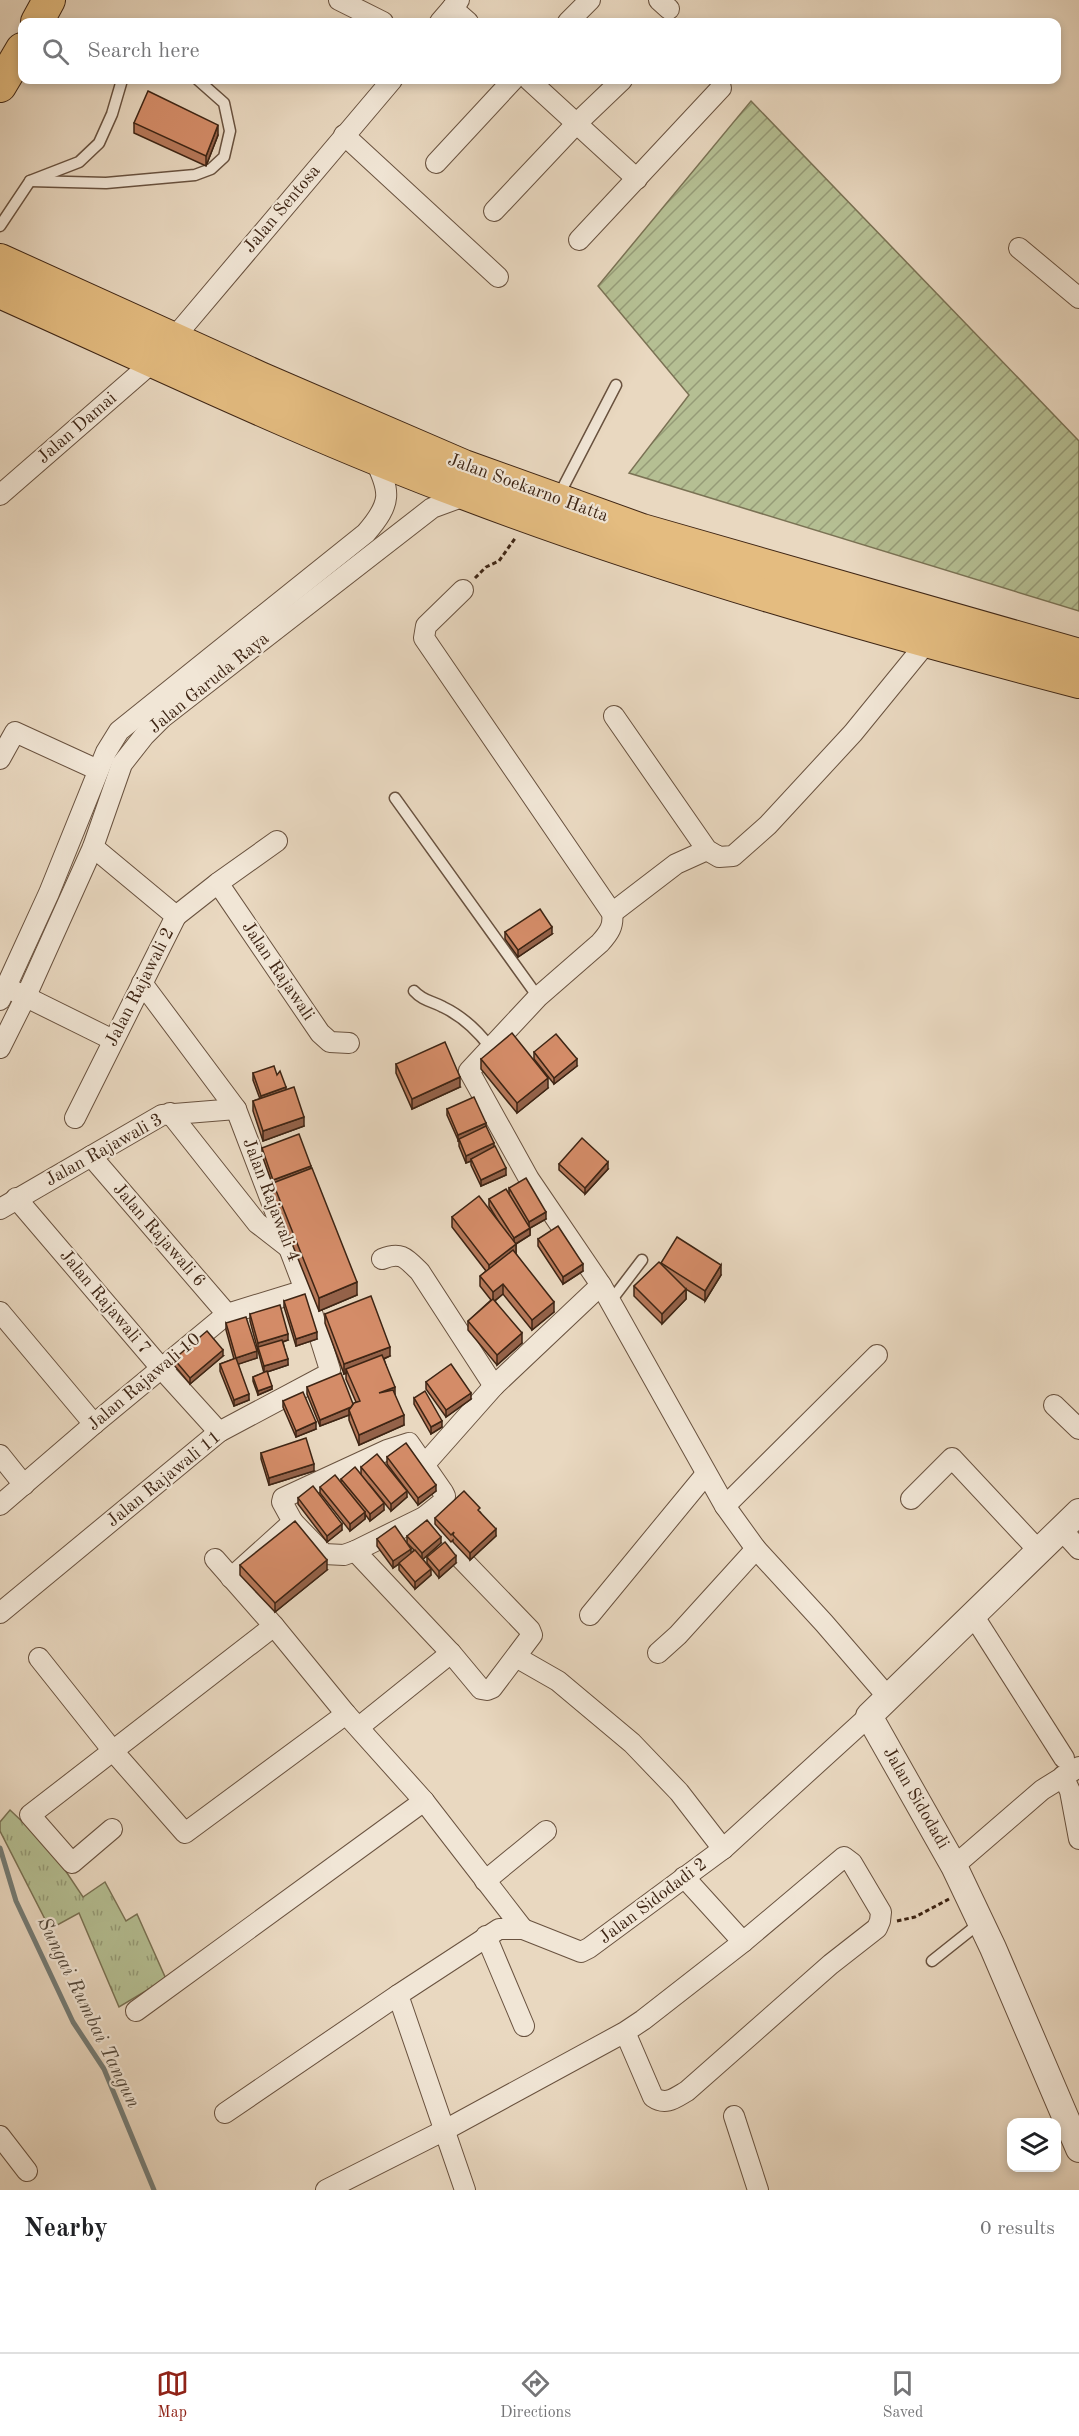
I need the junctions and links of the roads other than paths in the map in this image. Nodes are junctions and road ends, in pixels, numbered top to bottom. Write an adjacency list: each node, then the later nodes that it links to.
1 (49, 0): 6 (main road)
2 (339, 0): 7 (street)
3 (472, 0): 5 (street)
4 (590, 0): 8 (street)
5 (456, 14)
6 (39, 18)
7 (375, 18)
8 (572, 18)
9 (18, 56): 16 (main road)
10 (121, 84): 22 (lane)
11 (202, 84): 22 (lane)
12 (389, 84): 19 (street, Jalan Sentosa)
13 (509, 84): 20 (street)
14 (534, 84): 18 (street)
15 (617, 84): 18 (street)
16 (0, 87)
17 (721, 88): 21 (street)
18 (577, 123): 21 (street); 23 (street)
19 (345, 135): 28 (street); 31 (street, Jalan Sentosa)
20 (436, 163)
21 (637, 179): 25 (street)
22 (30, 181): 24 (lane)
23 (494, 211)
24 (0, 226)
25 (579, 240)
26 (1019, 248): 30 (street)
27 (0, 260): 31 (main road, Jalan Soekarno Hatta)
28 (498, 277)
29 (0, 292): 31 (main road, Jalan Soekarno Hatta)
30 (1079, 298)
31 (164, 350): 33 (main road, Jalan Soekarno Hatta); 34 (street, Jalan Damai); 36 (main road, Jalan Soekarno Hatta)
32 (616, 385): 36 (lane)
33 (374, 458): 35 (main road, Jalan Soekarno Hatta); 44 (street, Jalan Garuda Raya)
34 (0, 495)
35 (467, 495): 37 (main road, Jalan Soekarno Hatta); 47 (street, Jalan Garuda Raya)
36 (556, 500): 37 (main road, Jalan Soekarno Hatta)
37 (786, 586): 39 (main road, Jalan Soekarno Hatta); 40 (main road, Jalan Soekarno Hatta)
38 (463, 590): 50 (street)
39 (928, 641): 41 (main road, Jalan Soekarno Hatta); 48 (street)
40 (1079, 655)
41 (1079, 682)
42 (614, 716): 48 (street)
43 (0, 759): 44 (street)
44 (98, 770): 53 (street, Jalan Garuda Raya)
45 (395, 798): 56 (lane)
46 (277, 841): 49 (street)
47 (93, 846): 51 (street, Jalan Rajawali 2); 55 (street, Jalan Garuda Raya)
48 (707, 850): 50 (street)
49 (218, 882): 51 (street); 58 (street, Jalan Rajawali)
50 (612, 913): 56 (street)
51 (176, 916): 52 (street, Jalan Rajawali 2)
52 (141, 983): 57 (street, Jalan Rajawali 2); 61 (street)
53 (3, 986): 55 (street)
54 (414, 992): 59 (lane)
55 (26, 996): 57 (street); 60 (street, Jalan Garuda Raya)
56 (538, 997): 59 (street)
57 (113, 1040): 63 (street, Jalan Rajawali 2)
58 (349, 1043)
59 (490, 1047): 72 (street)
60 (0, 1048)
61 (236, 1109): 62 (street, Jalan Rajawali 3); 65 (street, Jalan Rajawali 4)
62 (170, 1113): 64 (street, Jalan Rajawali 3); 67 (street)
63 (75, 1118)
64 (91, 1156): 66 (street, Jalan Rajawali 3); 74 (street, Jalan Rajawali 6)
65 (268, 1194): 67 (street); 68 (street, Jalan Rajawali 4)
66 (8, 1203): 76 (street, Jalan Rajawali 7)
67 (241, 1203): 68 (street)
68 (290, 1249): 71 (street, Jalan Rajawali 4)
69 (382, 1259): 77 (street)
70 (642, 1260): 72 (lane)
71 (306, 1290): 74 (street, Jalan Rajawali 10); 81 (street, Jalan Rajawali 11)
72 (605, 1293): 77 (street); 84 (street)
73 (0, 1312): 79 (street)
74 (226, 1314): 76 (street, Jalan Rajawali 10)
75 (877, 1355): 88 (street)
76 (161, 1368): 79 (street, Jalan Rajawali 10); 81 (street, Jalan Rajawali 7)
77 (494, 1386): 83 (street)
78 (1054, 1405): 80 (street)
79 (94, 1424): 85 (street, Jalan Rajawali 10)
80 (1079, 1429)
81 (219, 1432): 98 (street, Jalan Rajawali 11)
82 (0, 1455): 85 (street)
83 (424, 1466): 89 (street); 91 (street)
84 (706, 1474): 88 (street); 99 (street)
85 (24, 1485): 87 (street, Jalan Rajawali 10)
86 (911, 1499): 94 (street)
87 (0, 1505)
88 (724, 1506): 92 (street)
89 (424, 1517): 95 (street); 104 (street)
90 (1070, 1520): 93 (street); 94 (street)
91 (293, 1522): 95 (street); 97 (street)
92 (756, 1549): 103 (street); 106 (street)
93 (1079, 1549)
94 (1038, 1550): 100 (street)
95 (355, 1551): 102 (street)
96 (215, 1559): 97 (street)
97 (231, 1578): 101 (street)
98 (0, 1613)
99 (590, 1615)
100 (973, 1615): 106 (street); 110 (street)
101 (274, 1626): 108 (street); 109 (street)
102 (451, 1653): 104 (street); 108 (street)
103 (658, 1653)
104 (516, 1657): 115 (street)
105 (39, 1658): 109 (street)
106 (887, 1696): 107 (street)
107 (869, 1716): 115 (street, Jalan Sidodadi 2); 116 (street, Jalan Sidodadi)
108 (352, 1720): 109 (street); 111 (street)
109 (113, 1751): 112 (street)
110 (1069, 1767): 114 (street); 116 (street)
111 (424, 1801): 118 (street); 125 (street)
112 (112, 1829)
113 (546, 1831): 118 (street)
114 (1079, 1839)
115 (723, 1849): 117 (street, Jalan Sidodadi 2)
116 (954, 1866): 119 (street, Jalan Sidodadi)
117 (684, 1877): 120 (street, Jalan Sidodadi 2); 122 (street)
118 (485, 1881): 120 (street)
119 (981, 1922): 123 (lane); 132 (street, Jalan Sidodadi)
120 (523, 1929): 121 (street, Jalan Sidodadi 2)
121 (486, 1936): 124 (street, Jalan Sidodadi 2); 126 (street)
122 (743, 1942): 127 (street); 127 (street)
123 (932, 1961)
124 (398, 1995): 128 (street, Jalan Sidodadi 2); 130 (street)
125 (136, 2012)
126 (524, 2026)
127 (625, 2032): 130 (street)
128 (225, 2113)
129 (735, 2116): 136 (street)
130 (445, 2130): 134 (street); 135 (street)
131 (0, 2136): 133 (street)
132 (1079, 2149)
133 (27, 2171)
134 (326, 2190)
135 (465, 2190)
136 (758, 2190)

